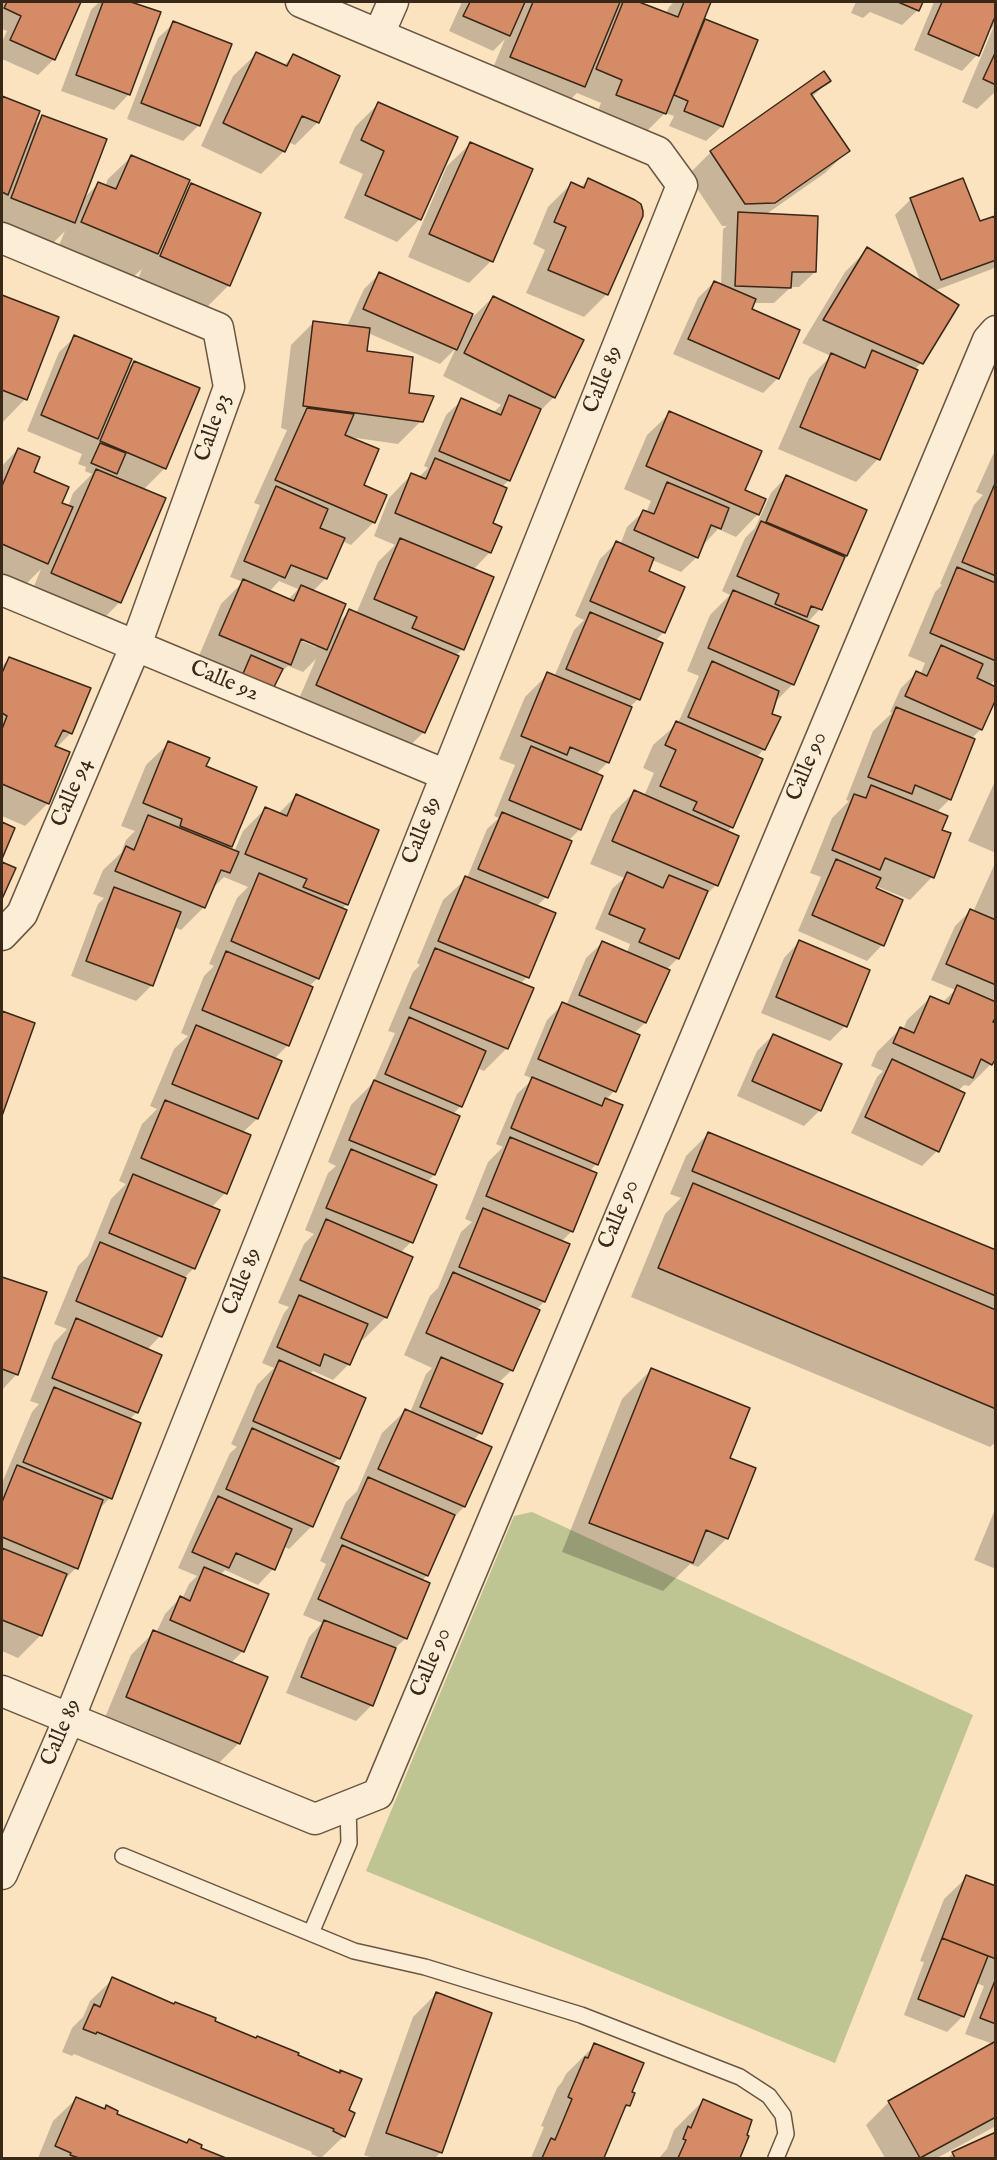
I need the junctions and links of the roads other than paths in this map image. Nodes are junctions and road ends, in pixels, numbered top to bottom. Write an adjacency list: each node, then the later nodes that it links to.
1 (301, 2): 3 (street, Calle 89)
2 (393, 2): 3 (street)
3 (379, 34): 8 (street, Calle 89)
4 (2, 238): 7 (street, Calle 93)
5 (996, 331): 12 (street, Calle 90)
6 (2, 590): 7 (street, Calle 92)
7 (136, 645): 8 (street, Calle 92); 9 (street, Calle 94)
8 (446, 775): 11 (street, Calle 89)
9 (2, 935)
10 (2, 1691): 11 (street, Calle 90)
11 (69, 1719): 12 (street, Calle 90); 14 (street, Calle 89)
12 (348, 1806): 15 (lane)
13 (123, 1856): 15 (lane)
14 (2, 1874)
15 (311, 1933): 16 (lane)
16 (776, 2158)

